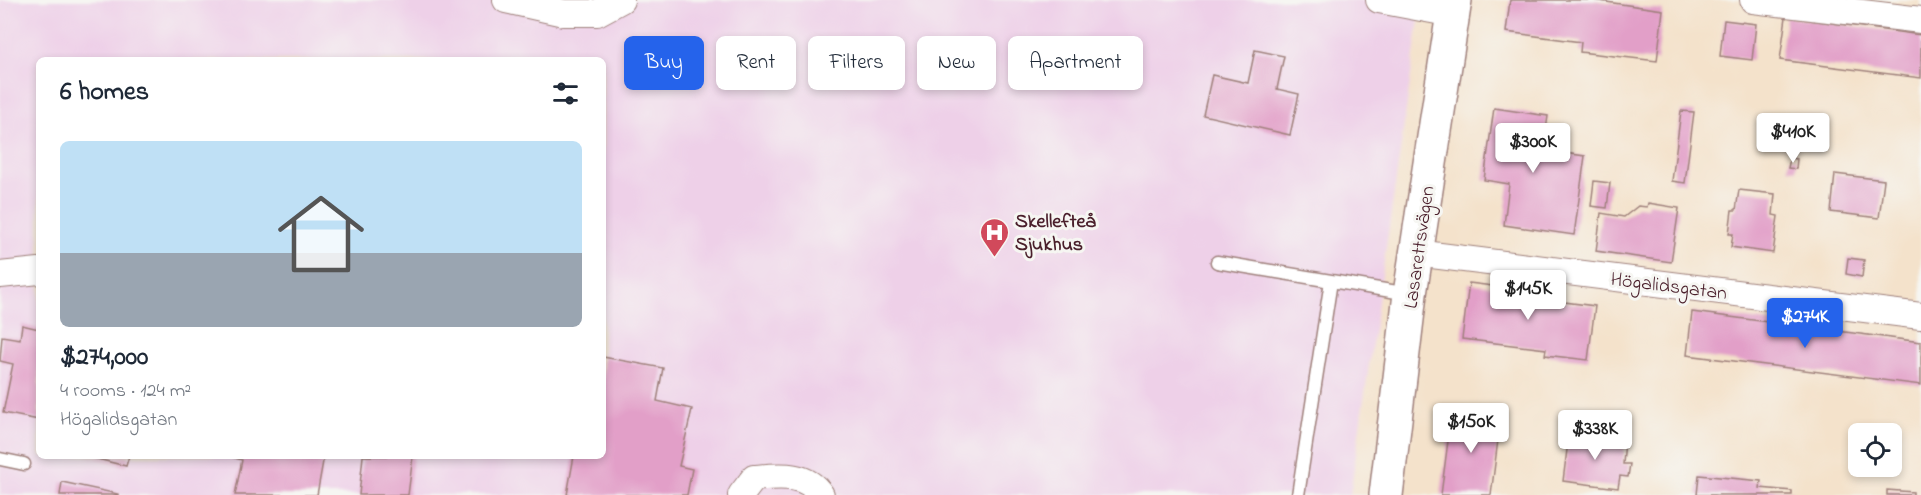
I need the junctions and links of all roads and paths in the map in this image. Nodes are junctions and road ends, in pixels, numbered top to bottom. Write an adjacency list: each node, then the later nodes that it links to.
1 (506, 0): 2 (street)
2 (621, 0)
3 (1379, 0): 5 (street)
4 (1753, 0): 6 (street)
5 (1454, 7): 7 (main road, Lasarettsvägen)
6 (1921, 20)
7 (1416, 253): 12 (main road, Lasarettsvägen); 13 (street, Högalidsgatan)
8 (1217, 262): 11 (lane)
9 (36, 271): 10 (street)
10 (0, 275)
11 (1331, 281): 12 (lane); 18 (lane)
12 (1410, 294): 19 (main road, Lasarettsvägen)
13 (1921, 316)
14 (0, 459): 15 (lane)
15 (24, 464)
16 (741, 495): 17 (street)
17 (821, 495)
18 (1298, 495)
19 (1386, 495)

